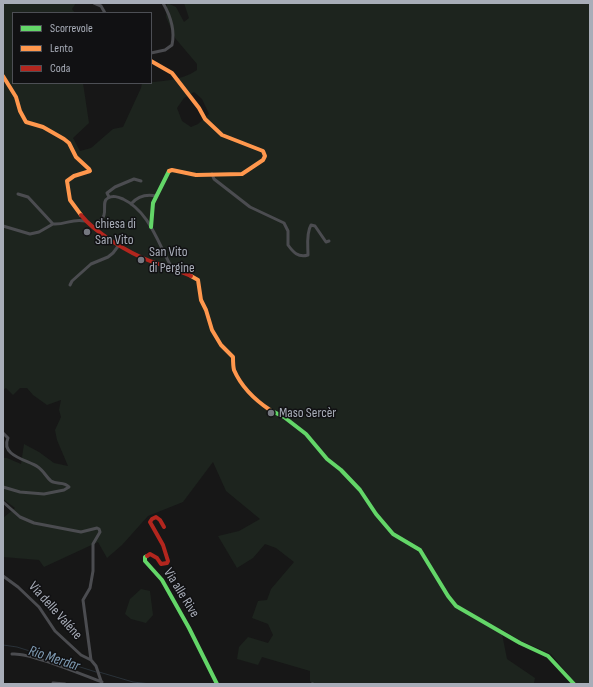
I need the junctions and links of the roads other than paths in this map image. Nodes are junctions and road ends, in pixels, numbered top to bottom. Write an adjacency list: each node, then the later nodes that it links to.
1 (94, 3): 3 (street)
2 (163, 3): 4 (street)
3 (104, 12)
4 (152, 53)
5 (152, 62): 7 (street)
6 (3, 76): 13 (street)
7 (212, 174): 10 (street); 18 (street)
8 (141, 181): 11 (street)
9 (18, 194): 14 (street)
10 (156, 196): 12 (street); 17 (street)
11 (109, 197): 12 (street); 16 (street)
12 (131, 204): 17 (street)
13 (86, 221): 14 (street); 16 (street)
14 (53, 224): 15 (street)
15 (3, 226)
16 (95, 227): 19 (street)
17 (152, 227): 20 (street)
18 (329, 242)
19 (119, 245): 20 (street); 21 (street)
20 (174, 269): 33 (street)
21 (70, 284)
22 (3, 433): 23 (street)
23 (3, 487)
24 (3, 502): 28 (street, Via delle Valéne)
25 (164, 526): 32 (street, Via alle Rive)
26 (3, 576): 28 (street, Via delle Valéne)
27 (12, 654): 30 (street)
28 (91, 660): 30 (street, Via delle Valéne)
29 (53, 683): 31 (street)
30 (102, 683)
31 (65, 684)
32 (217, 684)
33 (574, 684)

